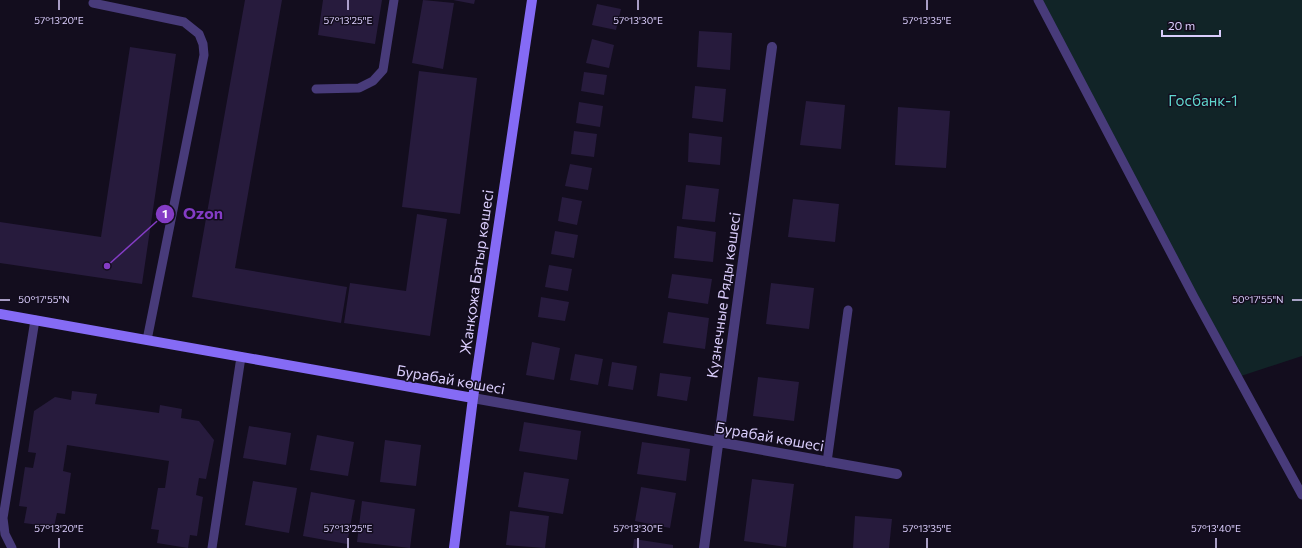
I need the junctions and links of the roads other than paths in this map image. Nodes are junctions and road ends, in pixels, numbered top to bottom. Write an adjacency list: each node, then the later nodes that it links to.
1 (394, 0): 6 (lane)
2 (532, 0): 12 (main road, Жанқожа Батыр көшесі)
3 (1038, 0): 16 (lane)
4 (93, 3): 10 (lane)
5 (772, 46): 13 (street, Кузнечные Ряды көшесі)
6 (316, 89)
7 (848, 310): 14 (lane)
8 (0, 314): 9 (main road, Бурабай көшесі)
9 (35, 320): 10 (main road, Бурабай көшесі); 17 (lane)
10 (148, 340): 11 (main road, Бурабай көшесі)
11 (241, 357): 12 (main road, Бурабай көшесі); 18 (lane)
12 (473, 398): 13 (street, Бурабай көшесі); 19 (main road, Жанқожа Батыр көшесі)
13 (718, 442): 14 (street, Бурабай көшесі); 20 (street, Кузнечные Ряды көшесі)
14 (827, 462): 15 (street, Бурабай көшесі)
15 (897, 474)
16 (1302, 495)
17 (12, 548)
18 (212, 548)
19 (454, 548)
20 (704, 548)

